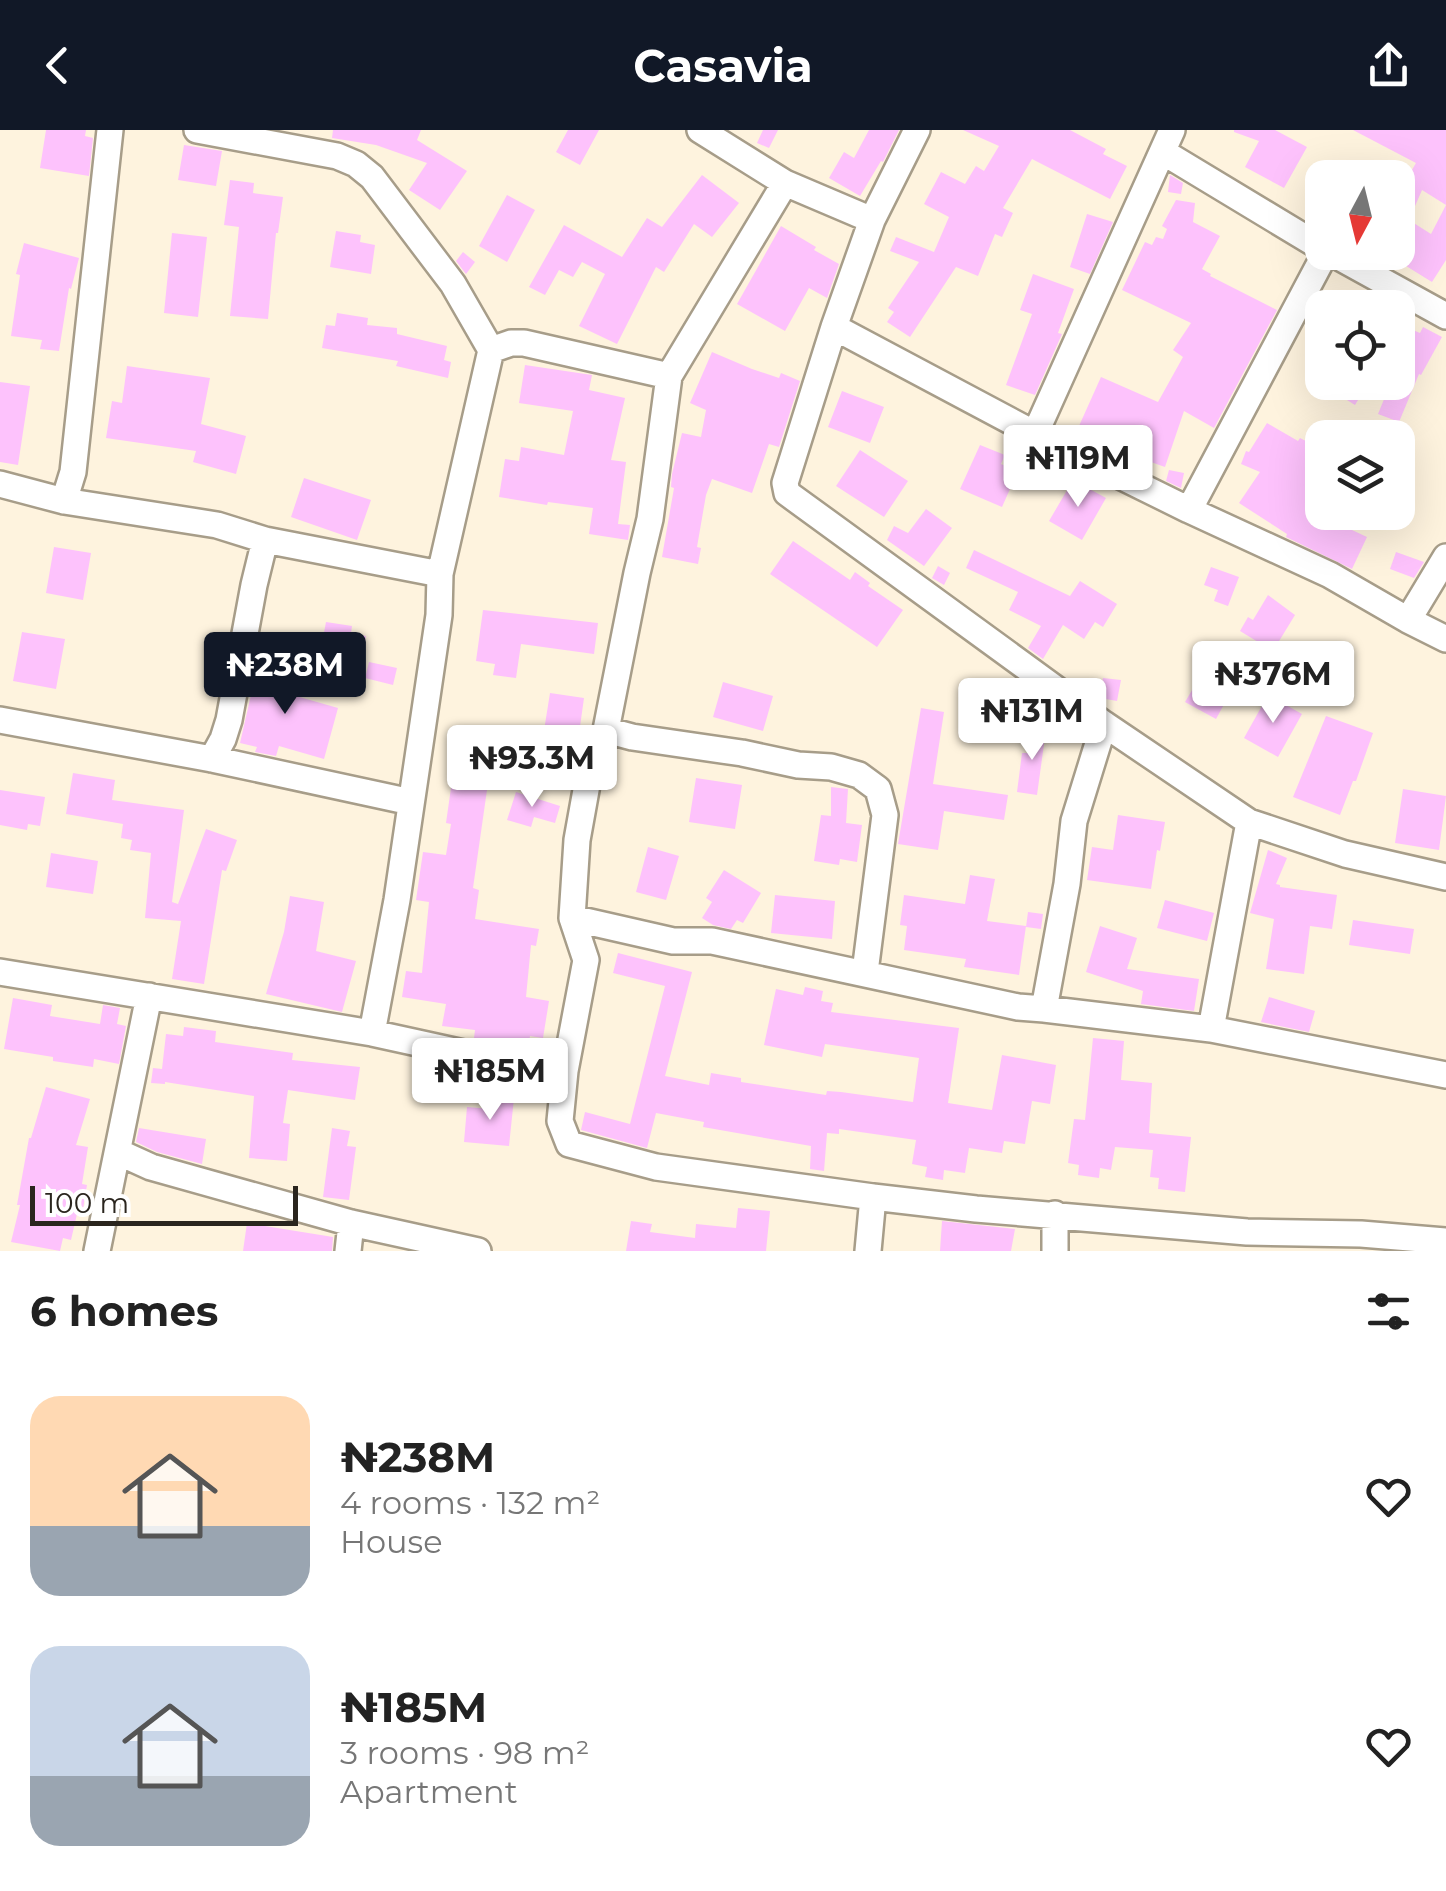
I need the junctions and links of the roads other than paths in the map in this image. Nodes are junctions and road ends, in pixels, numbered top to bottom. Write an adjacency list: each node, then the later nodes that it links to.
1 (110, 130): 17 (street)
2 (196, 130): 13 (street)
3 (700, 130): 6 (street)
4 (918, 130): 7 (street)
5 (1168, 141): 8 (street); 15 (street)
6 (785, 183): 7 (street); 14 (street)
7 (872, 220): 12 (street)
8 (1305, 236)
9 (1316, 270): 18 (street)
10 (1361, 270): 11 (street)
11 (1446, 316)
12 (834, 327): 15 (street); 25 (street)
13 (491, 350): 14 (street); 21 (street)
14 (668, 376): 26 (street)
15 (1035, 434): 18 (street)
16 (0, 484): 17 (street)
17 (64, 500): 19 (street)
18 (1189, 510): 22 (street)
19 (265, 540): 21 (street); 27 (street)
20 (1446, 557): 22 (street)
21 (440, 574): 28 (street)
22 (1408, 620): 23 (street)
23 (1446, 639)
24 (0, 720): 27 (street)
25 (1104, 724): 29 (street); 35 (street)
26 (606, 730): 31 (street); 33 (street)
27 (212, 759): 28 (street)
28 (411, 802): 37 (street)
29 (1250, 822): 30 (street); 36 (street)
30 (1446, 877)
31 (572, 918): 33 (street); 38 (street)
32 (0, 972): 34 (street)
33 (865, 972): 35 (street)
34 (149, 996): 37 (street); 40 (street)
35 (1044, 1009): 36 (street)
36 (1211, 1029): 39 (street)
37 (372, 1033): 38 (street)
38 (566, 1071): 41 (street)
39 (1446, 1075)
40 (118, 1152): 43 (street); 45 (street)
41 (872, 1197): 42 (street); 48 (street)
42 (1055, 1214): 44 (street); 49 (street)
43 (351, 1223): 46 (street); 47 (street)
44 (1446, 1242)
45 (98, 1251)
46 (348, 1251)
47 (478, 1251)
48 (868, 1251)
49 (1055, 1251)

